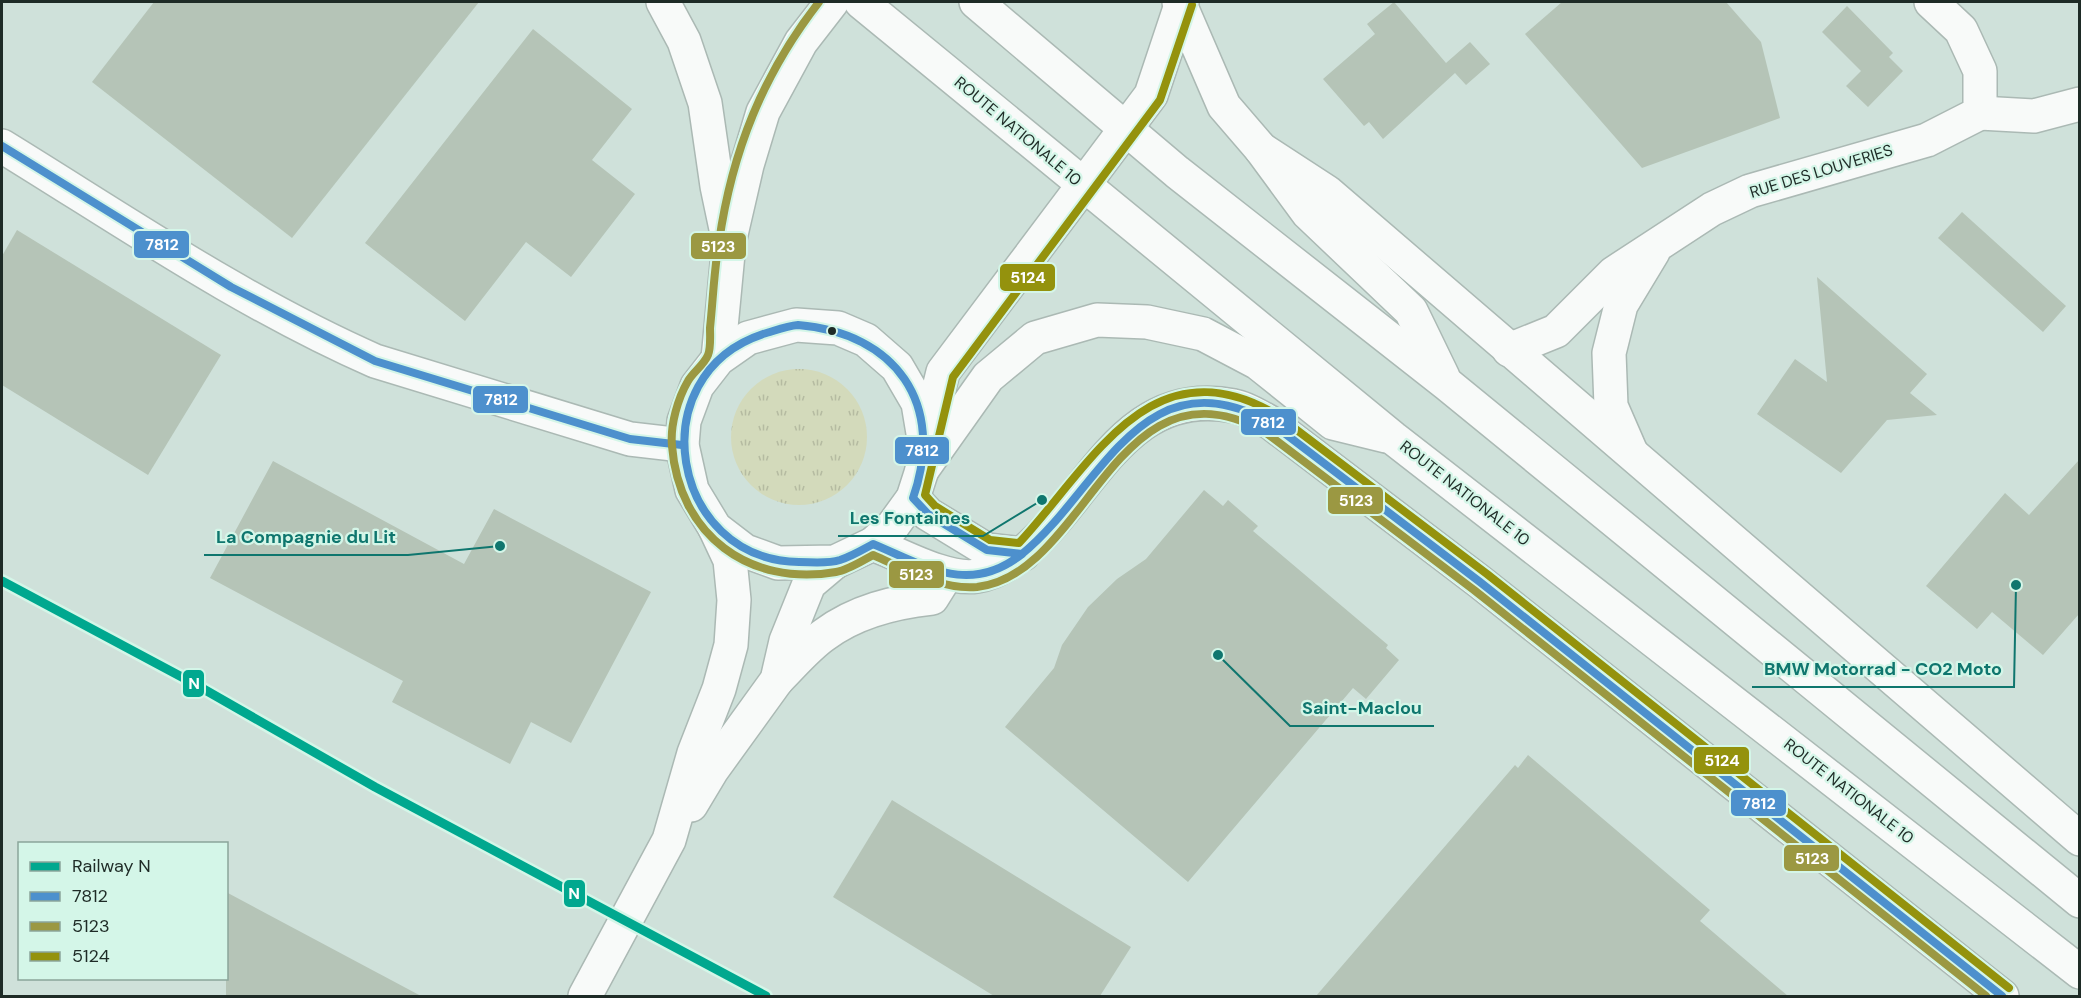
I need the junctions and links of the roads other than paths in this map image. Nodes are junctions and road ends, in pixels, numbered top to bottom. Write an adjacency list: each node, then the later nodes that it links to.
1 (663, 2): 13 (street)
2 (832, 2): 13 (street)
3 (861, 2): 12 (street, ROUTE NATIONALE 10)
4 (976, 2): 9 (street)
5 (1931, 2): 8 (street)
6 (1180, 3): 9 (street); 11 (street)
7 (2079, 104): 8 (street)
8 (1980, 113): 14 (street, RUE DES LOUVERIES)
9 (1127, 127): 12 (street); 17 (street)
10 (2, 146): 19 (street)
11 (1261, 149): 15 (street); 17 (street)
12 (1083, 184): 18 (street, ROUTE NATIONALE 10); 21 (street)
13 (729, 243): 16 (street)
14 (1656, 247): 15 (street, RUE DES LOUVERIES); 20 (street, RUE DES LOUVERIES)
15 (1509, 350): 20 (street)
16 (718, 359): 19 (street); 21 (street)
17 (1447, 384): 30 (street)
18 (1393, 438): 21 (street); 31 (street, ROUTE NATIONALE 10)
19 (682, 445): 22 (street)
20 (1631, 452): 28 (street)
21 (920, 471): 23 (street); 24 (street)
22 (715, 528): 25 (street); 29 (street)
23 (873, 544): 25 (street); 26 (street)
24 (1023, 554): 26 (street); 33 (street)
25 (835, 562): 27 (street)
26 (947, 573): 27 (street)
27 (777, 680): 29 (street)
28 (2079, 839)
29 (669, 840): 32 (street)
30 (2079, 901)
31 (2079, 972)
32 (585, 996)
33 (2002, 996)

